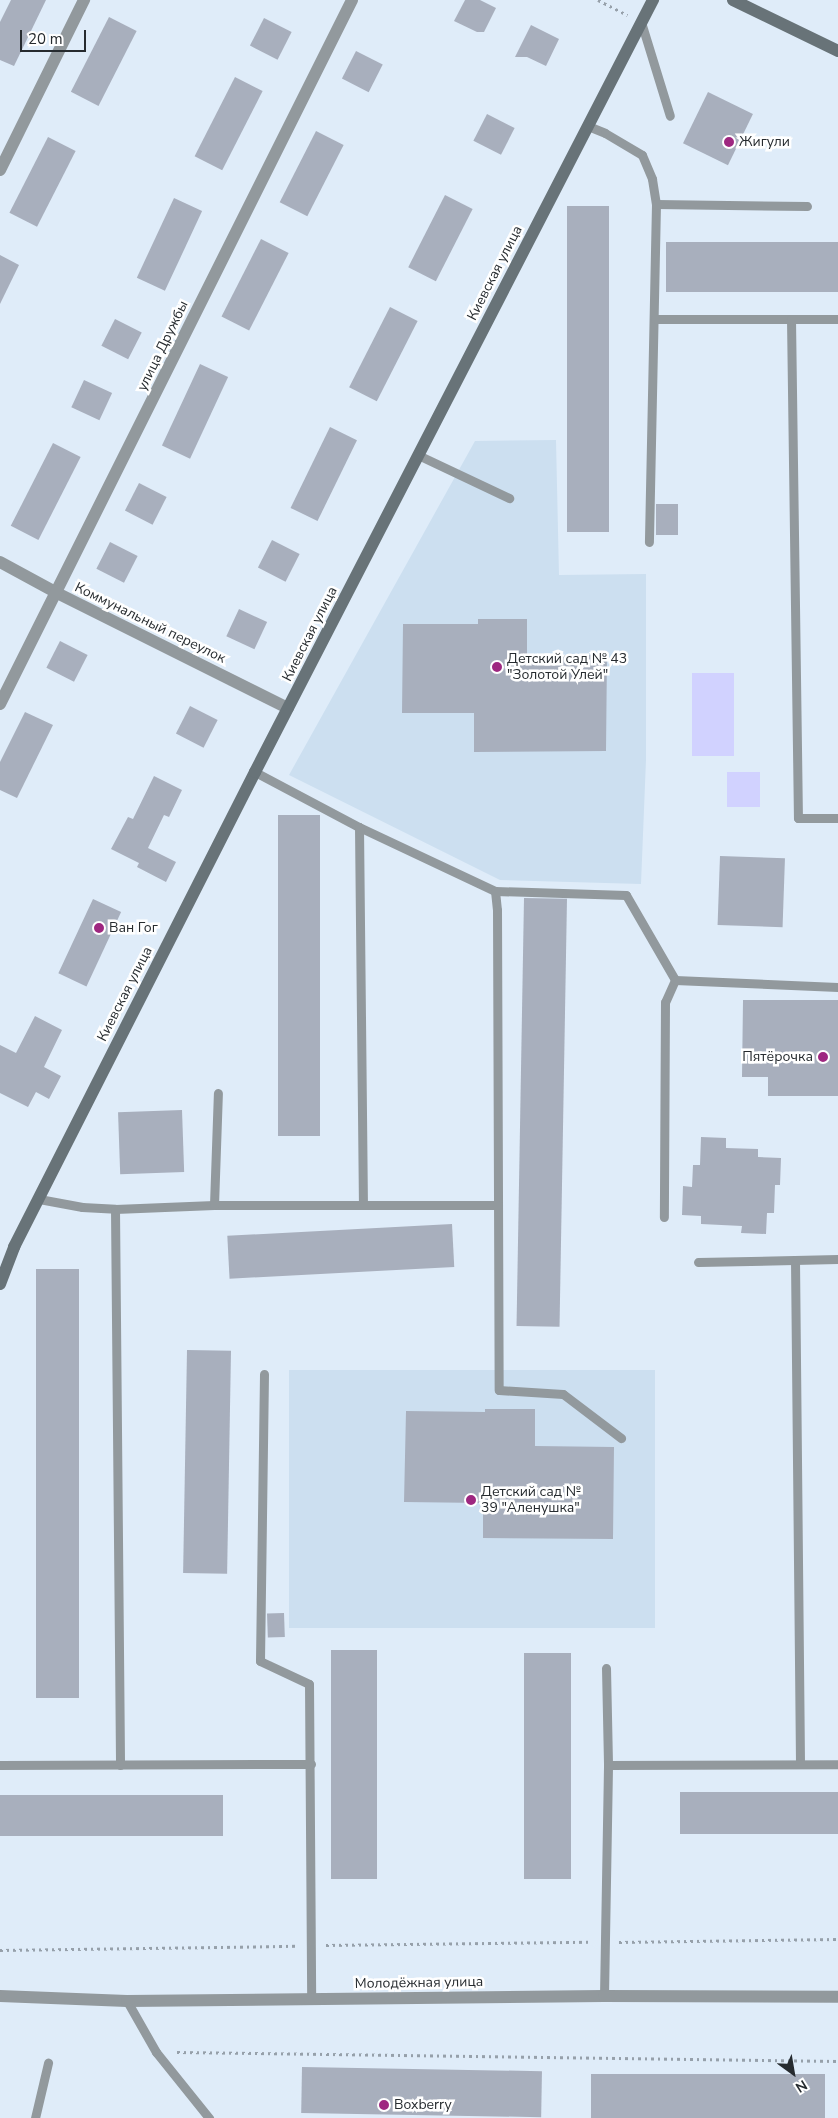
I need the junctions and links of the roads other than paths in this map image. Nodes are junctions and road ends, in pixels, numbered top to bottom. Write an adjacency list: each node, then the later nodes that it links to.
1 (84, 0): 9 (street)
2 (352, 0): 19 (street, улица Дружбы)
3 (653, 0): 5 (main road, Киевская улица)
4 (733, 0): 6 (main road)
5 (636, 20): 7 (lane); 8 (main road, Киевская улица)
6 (838, 51)
7 (670, 116)
8 (588, 126): 10 (lane); 15 (main road, Киевская улица)
9 (0, 170)
10 (656, 204): 11 (lane); 12 (lane)
11 (807, 206)
12 (655, 319): 13 (lane); 17 (lane)
13 (791, 319): 14 (lane); 23 (lane)
14 (838, 319)
15 (418, 455): 16 (lane); 21 (main road, Киевская улица)
16 (509, 498)
17 (649, 542)
18 (0, 562): 19 (street, Коммунальный переулок)
19 (57, 593): 20 (street, улица Дружбы); 21 (street, Коммунальный переулок)
20 (0, 704)
21 (288, 708): 22 (main road, Киевская улица)
22 (255, 772): 24 (lane); 29 (main road, Киевская улица)
23 (838, 818)
24 (359, 827): 25 (lane); 31 (lane)
25 (495, 891): 26 (lane); 32 (lane)
26 (675, 980): 27 (lane); 34 (lane)
27 (838, 987)
28 (218, 1093): 30 (lane)
29 (39, 1199): 33 (lane); 38 (main road, Киевская улица)
30 (214, 1205): 31 (lane); 33 (lane)
31 (363, 1205): 32 (lane)
32 (498, 1205): 40 (lane)
33 (114, 1209): 46 (lane)
34 (664, 1217)
35 (838, 1259): 36 (lane)
36 (795, 1260): 37 (lane); 43 (lane)
37 (698, 1262)
38 (0, 1284)
39 (264, 1374): 42 (lane)
40 (621, 1438)
41 (606, 1668): 47 (lane)
42 (310, 1764): 46 (lane); 52 (lane)
43 (800, 1764): 44 (lane); 47 (lane)
44 (838, 1764)
45 (0, 1765): 46 (lane)
46 (120, 1765)
47 (608, 1765): 49 (lane)
48 (0, 1996): 51 (street, Молодёжная улица)
49 (604, 1996): 50 (street, Молодёжная улица); 52 (street, Молодёжная улица)
50 (838, 1997)
51 (127, 2000): 52 (street, Молодёжная улица); 55 (lane)
52 (311, 2000)
53 (48, 2063): 54 (lane)
54 (35, 2118)
55 (209, 2118)

